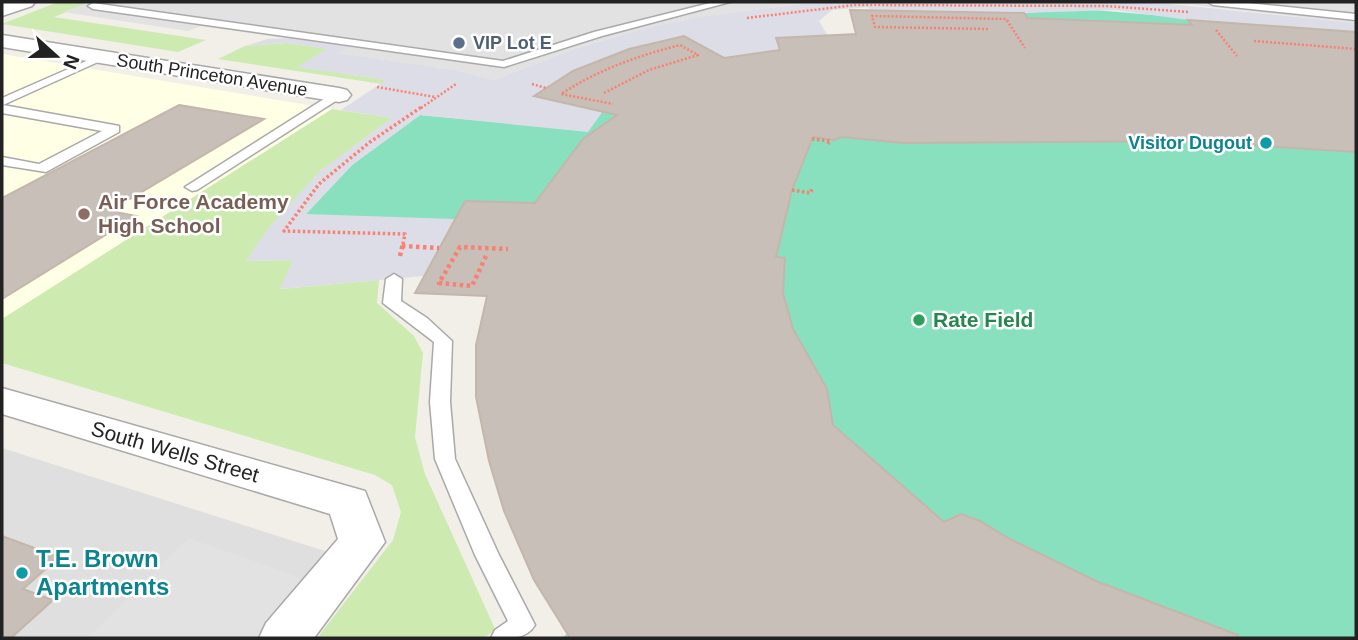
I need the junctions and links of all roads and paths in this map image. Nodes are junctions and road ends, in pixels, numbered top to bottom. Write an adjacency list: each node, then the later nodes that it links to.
1 (25, 2): 8 (street)
2 (103, 2): 3 (lane)
3 (724, 2)
4 (920, 2): 7 (path)
5 (1213, 2): 10 (lane)
6 (995, 5): 9 (path)
7 (924, 6)
8 (2, 10)
9 (999, 12)
10 (1356, 17)
11 (988, 29): 15 (path)
12 (2, 41): 18 (street, South Princeton Avenue)
13 (1254, 41): 16 (path)
14 (1227, 45): 17 (path)
15 (1025, 48)
16 (1356, 49)
17 (1237, 56)
18 (104, 57): 22 (street, South Princeton Avenue); 24 (lane)
19 (460, 82): 23 (path)
20 (377, 87): 23 (path)
21 (604, 93): 25 (path)
22 (339, 95): 30 (lane)
23 (437, 97): 33 (path)
24 (2, 102)
25 (612, 104)
26 (2, 109): 29 (lane)
27 (812, 139): 28 (path)
28 (828, 145)
29 (2, 161)
30 (192, 187)
31 (792, 190): 32 (path)
32 (811, 190)
33 (402, 246): 34 (path); 37 (path)
34 (439, 248)
35 (508, 249): 36 (path)
36 (486, 256)
37 (394, 279): 40 (lane)
38 (2, 401): 39 (street, South Wells Street)
39 (284, 638)
40 (504, 638)

